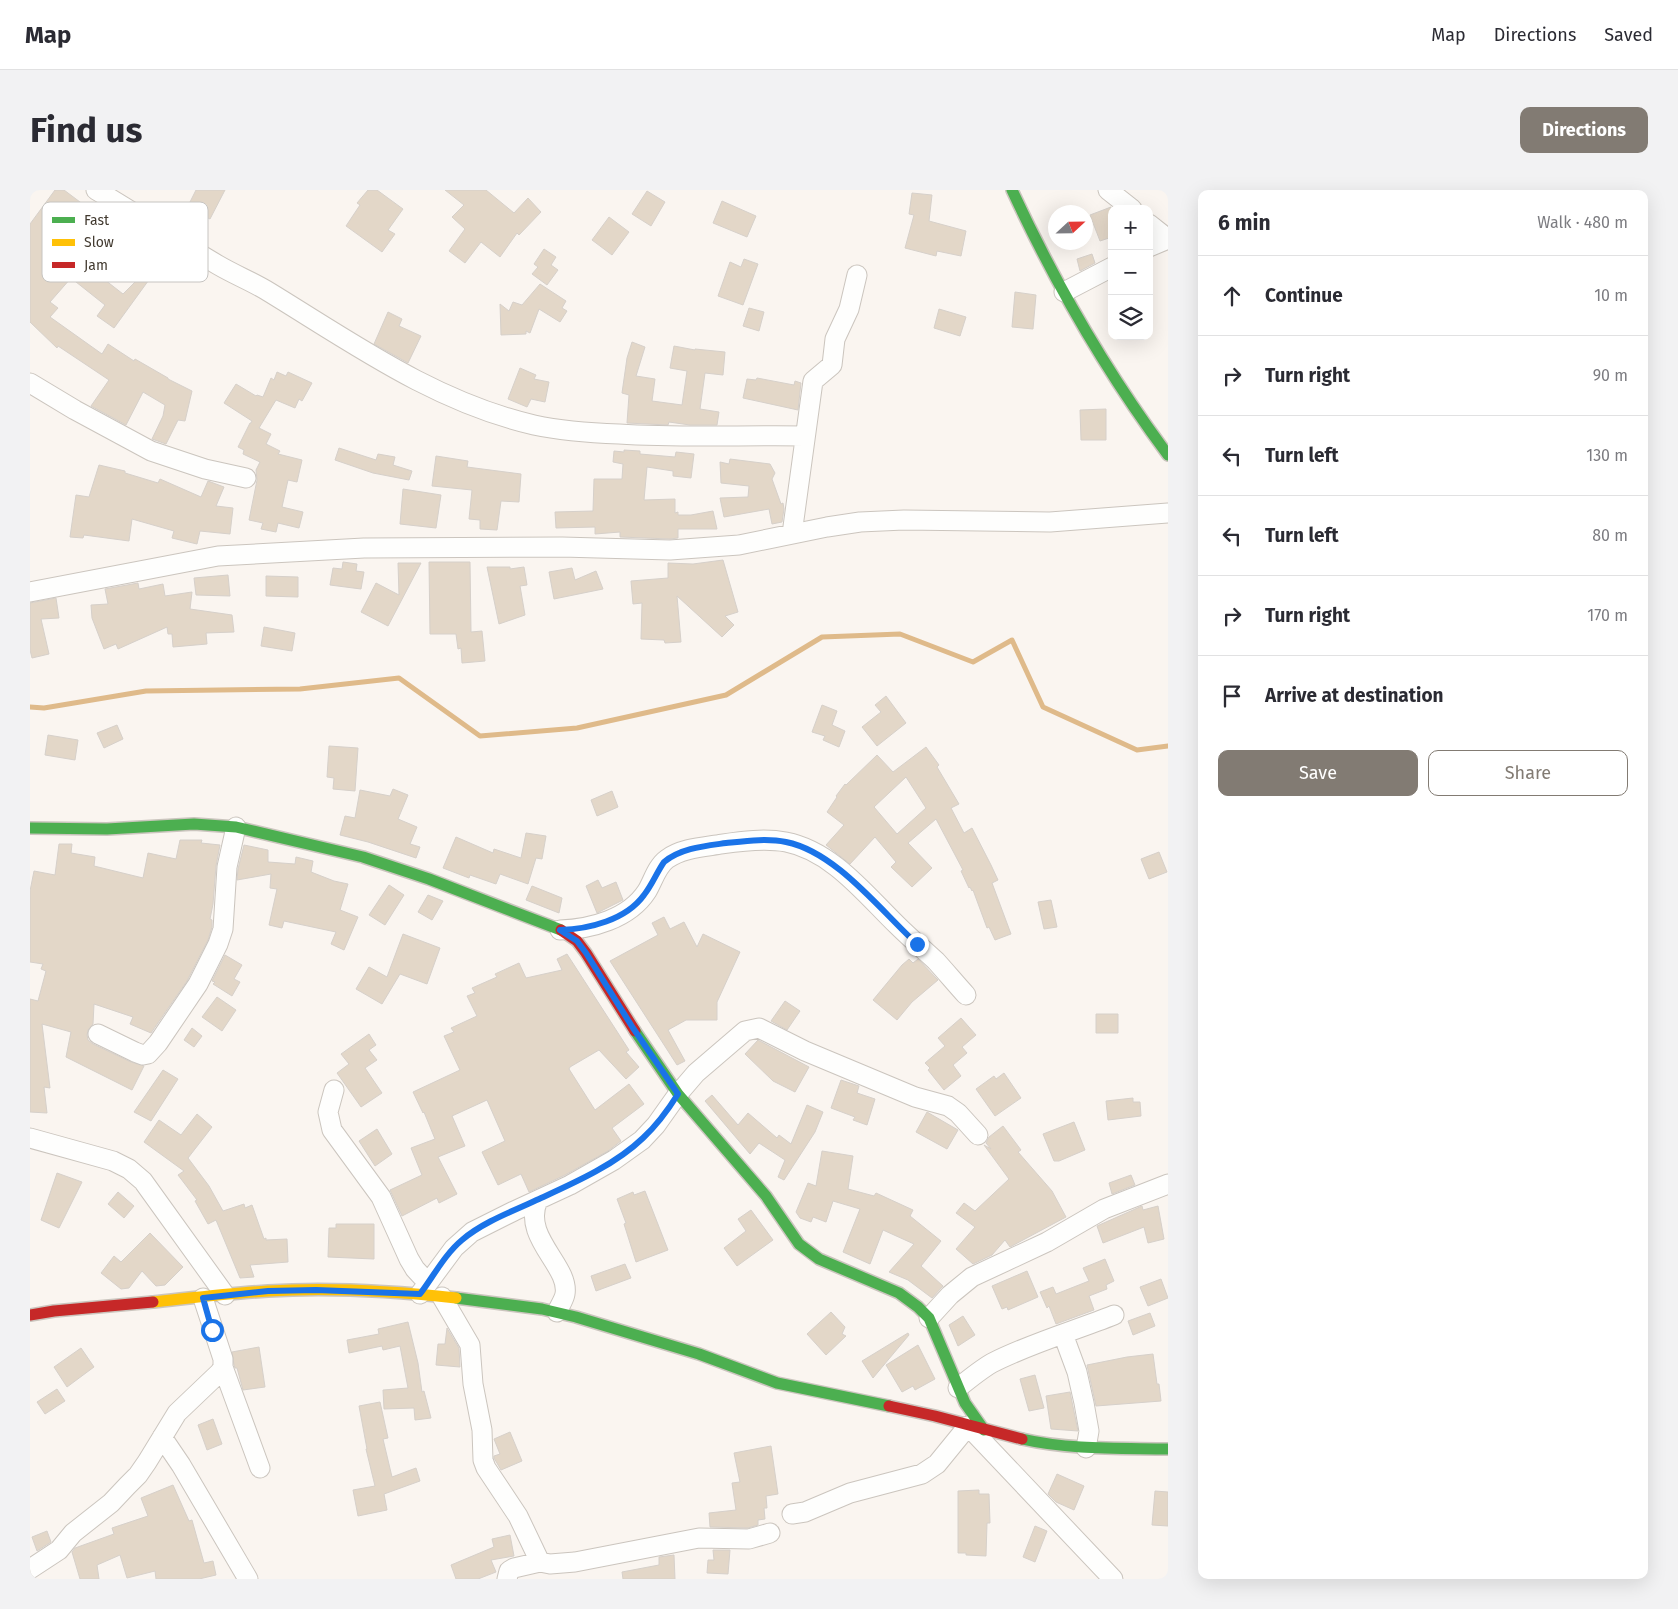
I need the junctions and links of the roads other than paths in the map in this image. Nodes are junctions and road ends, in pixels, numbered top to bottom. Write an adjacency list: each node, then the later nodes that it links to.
1 (96, 190): 4 (street)
2 (1012, 190): 12 (street)
3 (1108, 190): 5 (street)
4 (116, 202)
5 (1127, 205)
6 (1153, 227): 7 (street)
7 (1168, 239): 8 (street)
8 (1153, 245)
9 (208, 258): 14 (street)
10 (1108, 269): 12 (street)
11 (857, 275): 14 (street)
12 (1064, 292): 15 (street)
13 (30, 383): 16 (street)
14 (805, 436): 18 (street)
15 (1168, 455)
16 (246, 478)
17 (1168, 513): 18 (street)
18 (792, 534): 19 (street)
19 (30, 592)
20 (236, 827): 21 (street); 22 (street); 24 (street)
21 (30, 828)
22 (560, 930): 23 (street); 26 (street)
23 (966, 995)
24 (98, 1034)
25 (334, 1090): 31 (street)
26 (678, 1094): 27 (street); 30 (street); 38 (street)
27 (978, 1135)
28 (30, 1138): 32 (street)
29 (1168, 1184): 38 (street)
30 (538, 1200): 31 (street); 35 (street)
31 (424, 1289): 32 (street); 33 (street)
32 (224, 1295): 34 (street)
33 (442, 1297): 35 (street); 49 (street)
34 (203, 1298): 36 (street); 40 (street)
35 (557, 1312): 42 (street)
36 (30, 1315)
37 (1114, 1315): 39 (street)
38 (929, 1318): 41 (street)
39 (1063, 1334): 41 (street); 44 (street)
40 (223, 1367): 43 (street); 46 (street)
41 (958, 1388): 42 (street)
42 (976, 1428): 44 (street); 47 (street); 53 (street)
43 (162, 1437): 50 (street); 51 (street)
44 (1086, 1448): 45 (street)
45 (1168, 1449)
46 (260, 1468)
47 (792, 1514)
48 (770, 1533): 49 (street)
49 (540, 1562): 52 (street)
50 (30, 1569)
51 (248, 1579)
52 (507, 1579)
53 (1113, 1579)

